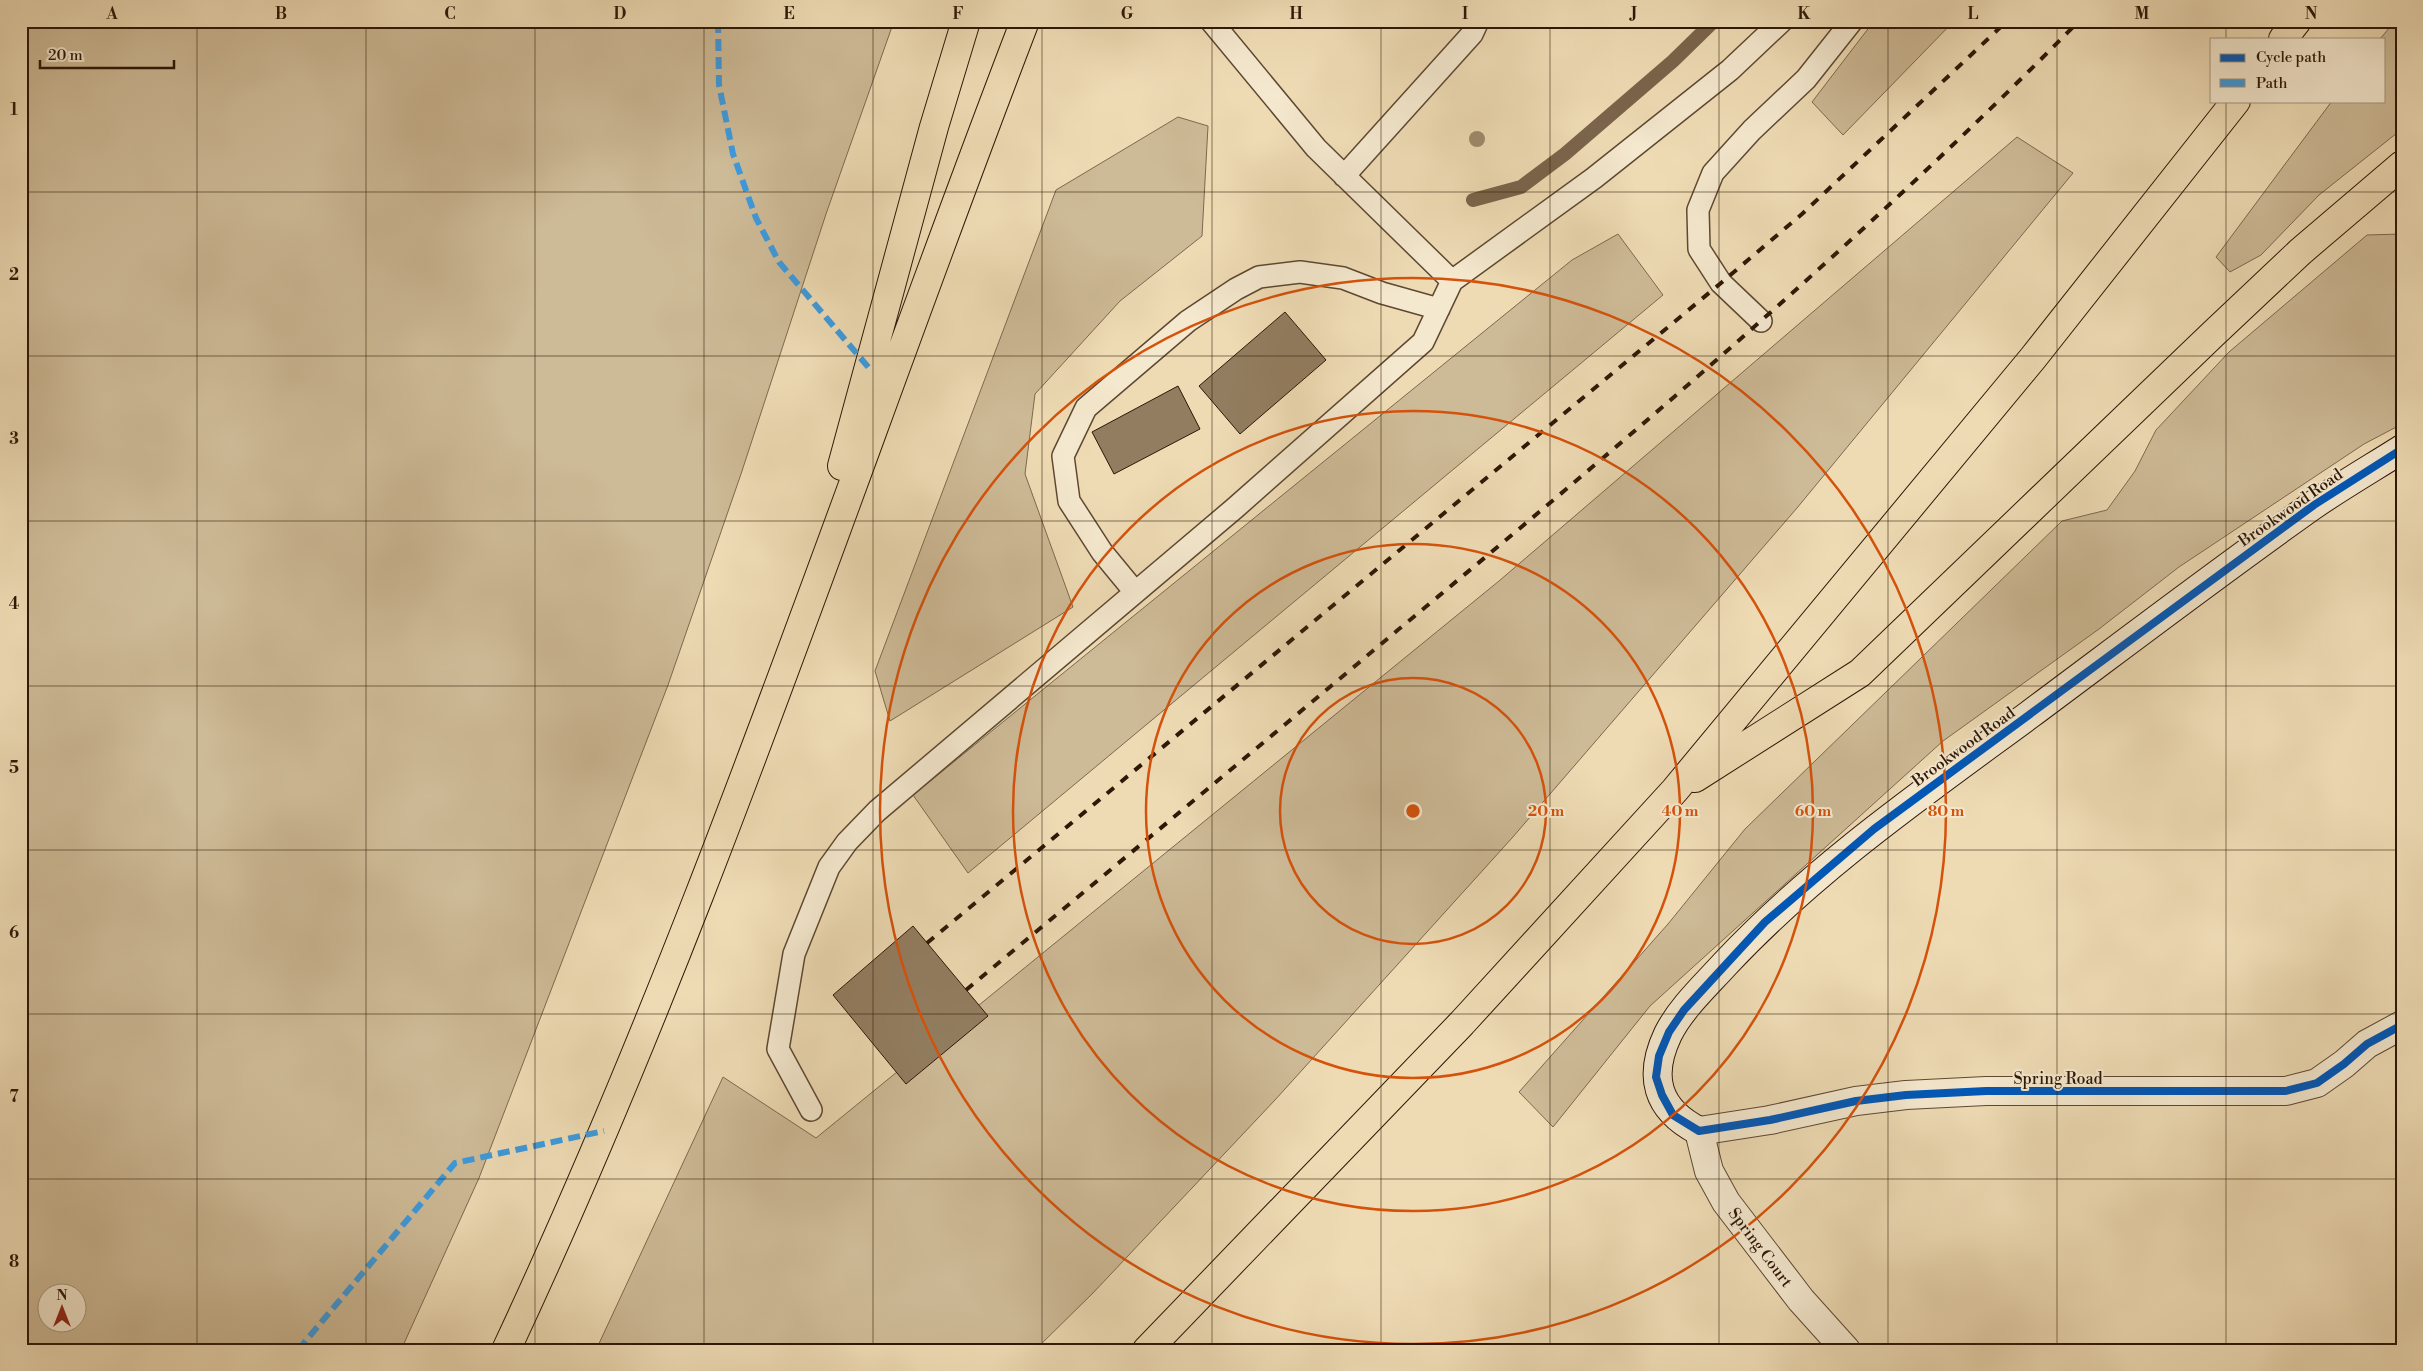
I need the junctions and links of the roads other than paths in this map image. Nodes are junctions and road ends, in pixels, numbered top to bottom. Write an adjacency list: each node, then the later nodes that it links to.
1 (966, 21): 17 (highway)
2 (1025, 21): 17 (highway)
3 (1210, 21): 11 (lane)
4 (1478, 21): 11 (lane)
5 (1782, 21): 12 (lane)
6 (1852, 21): 14 (lane)
7 (2297, 21): 8 (highway)
8 (2285, 38)
9 (2235, 102): 18 (highway)
10 (2402, 165): 18 (highway)
11 (1344, 176): 12 (lane)
12 (1452, 281): 13 (lane)
13 (1439, 309): 16 (lane); 16 (lane)
14 (1761, 321)
15 (2402, 449): 21 (street, Brookwood Road)
16 (1135, 592): 20 (lane)
17 (792, 646): 22 (highway)
18 (1674, 790): 23 (highway)
19 (2402, 1025): 21 (street, Spring Road)
20 (811, 1110)
21 (1698, 1131): 24 (street, Spring Court)
22 (506, 1350)
23 (1147, 1350)
24 (1846, 1350)

